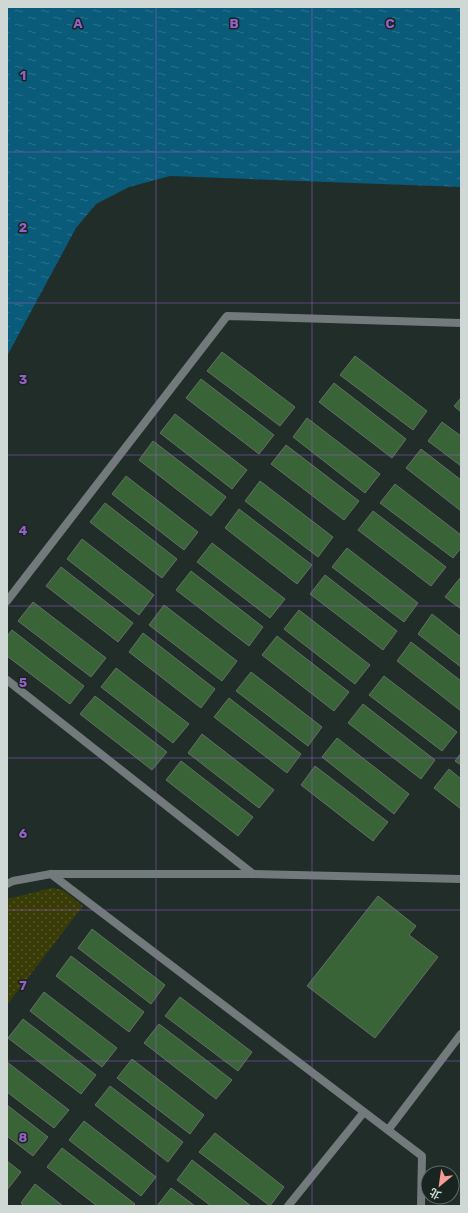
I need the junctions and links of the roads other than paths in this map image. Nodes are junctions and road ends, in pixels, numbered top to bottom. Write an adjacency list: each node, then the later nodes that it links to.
1 (461, 323): 2 (lane)
2 (7, 602)
3 (7, 680): 5 (lane)
4 (51, 874): 5 (lane); 7 (lane); 9 (lane)
5 (253, 874): 6 (lane)
6 (461, 879)
7 (7, 884)
8 (461, 1034): 10 (lane)
9 (364, 1112): 10 (lane); 11 (lane)
10 (388, 1130): 12 (lane)
11 (288, 1206)
12 (421, 1206)

